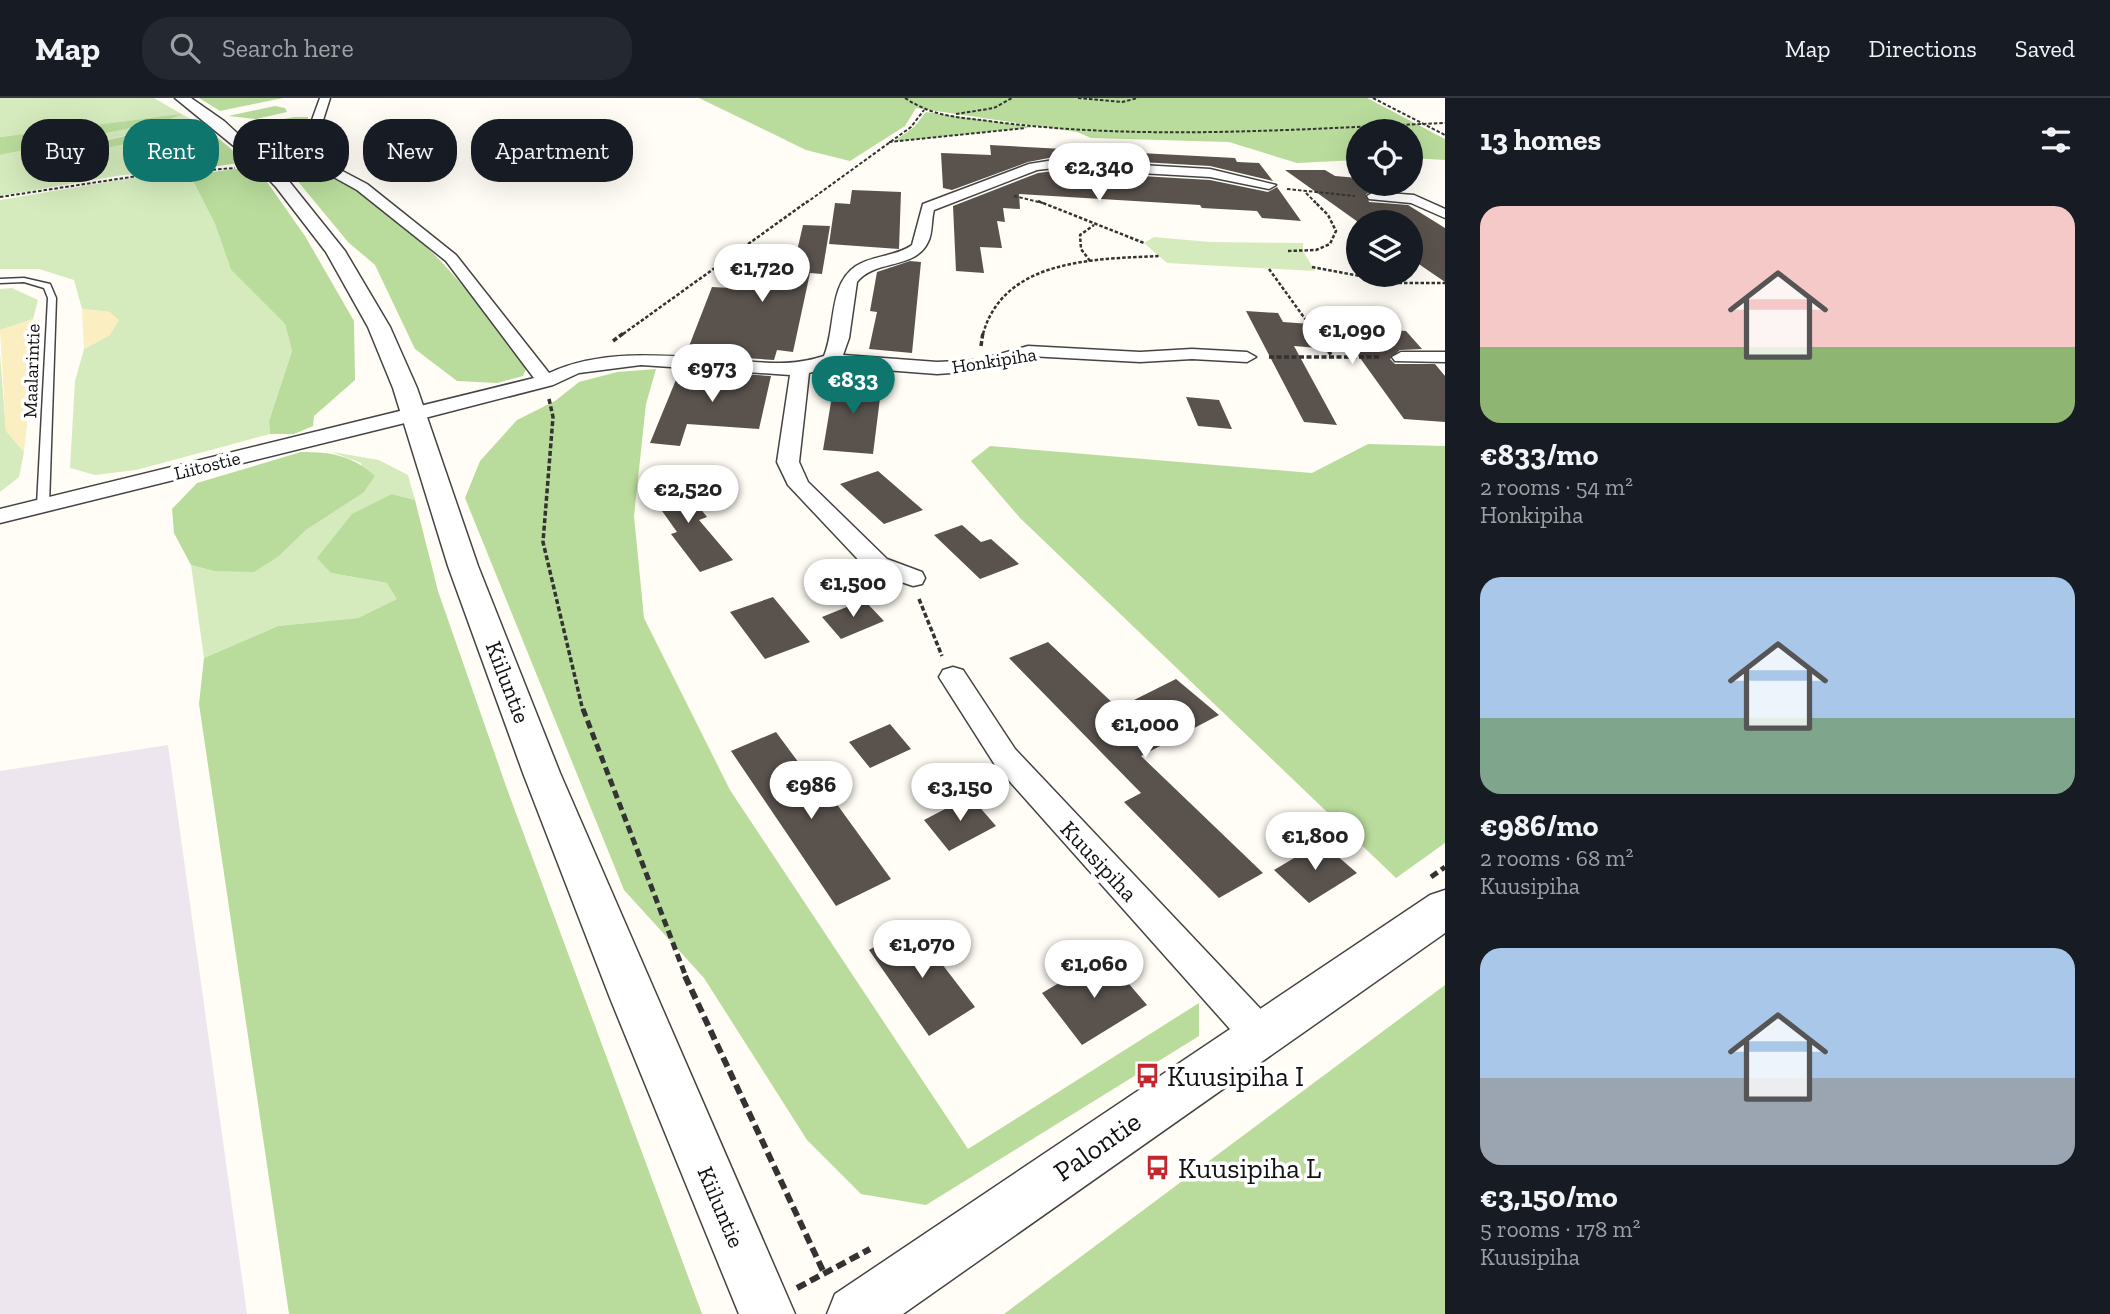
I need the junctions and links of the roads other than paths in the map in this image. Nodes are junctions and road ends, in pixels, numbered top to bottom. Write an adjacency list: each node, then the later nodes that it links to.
1 (183, 98): 4 (street, Kiiluntie)
2 (325, 98): 3 (street)
3 (318, 119)
4 (233, 137)
5 (349, 180): 16 (street)
6 (284, 182): 17 (street, Kiiluntie)
7 (1269, 185): 14 (street)
8 (1382, 196): 9 (street)
9 (1445, 214)
10 (0, 281): 18 (lane, Maalarintie)
11 (1247, 357): 14 (street, Honkipiha)
12 (1402, 357): 13 (street)
13 (1445, 357)
14 (832, 360): 15 (street, Honkipiha)
15 (800, 370): 16 (street, Honkipiha); 20 (street)
16 (546, 381): 17 (street, Honkipiha)
17 (414, 415): 18 (street, Liitostie); 24 (street, Kiiluntie)
18 (43, 505): 19 (street, Liitostie)
19 (0, 516)
20 (913, 578)
21 (953, 677): 23 (street, Kuusipiha)
22 (1445, 909): 23 (street, Palontie)
23 (1259, 1034): 25 (street, Palontie)
24 (767, 1314)
25 (855, 1314)

